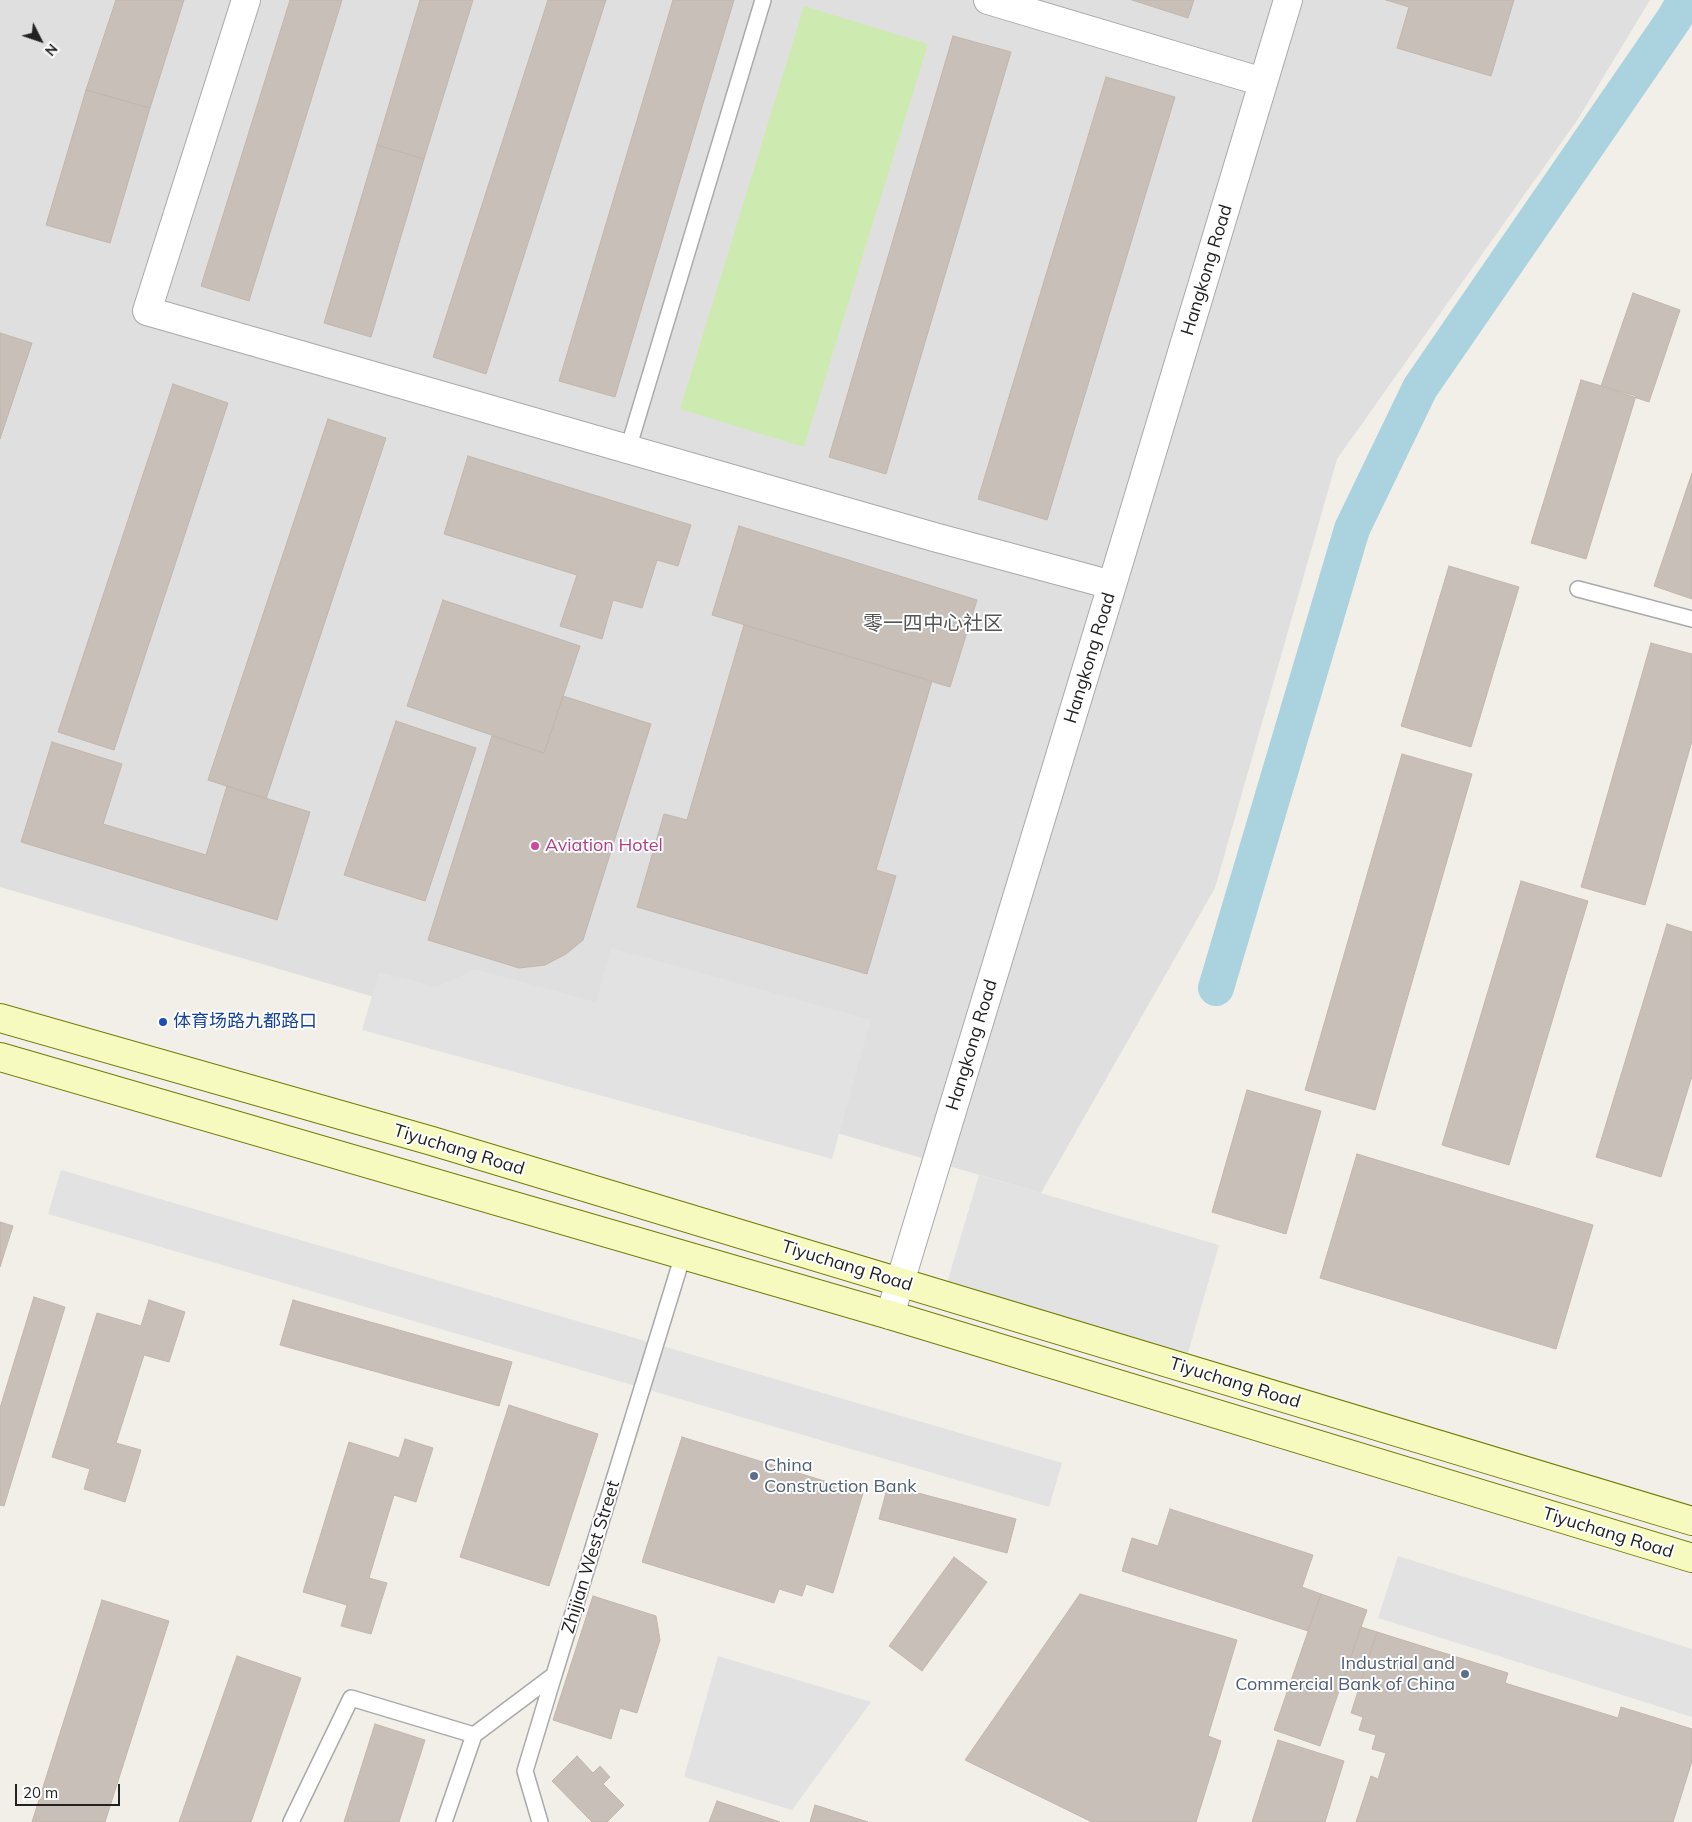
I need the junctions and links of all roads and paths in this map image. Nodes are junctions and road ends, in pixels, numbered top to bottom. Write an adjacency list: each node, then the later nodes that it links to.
1 (246, 0): 6 (street)
2 (763, 0): 6 (lane)
3 (988, 0): 5 (street)
4 (1288, 0): 5 (street, Hangkong Road)
5 (1264, 82): 7 (street, Hangkong Road)
6 (628, 449): 7 (street)
7 (1112, 585): 13 (street, Hangkong Road)
8 (1578, 588): 9 (lane)
9 (1692, 619)
10 (0, 1018): 13 (main road, Tiyuchang Road)
11 (0, 1057): 12 (main road, Tiyuchang Road)
12 (683, 1255): 14 (main road, Tiyuchang Road); 17 (lane, Zhijian West Street)
13 (900, 1282): 14 (street, Hangkong Road); 15 (main road, Tiyuchang Road)
14 (890, 1315): 16 (main road, Tiyuchang Road)
15 (1692, 1521)
16 (1692, 1558)
17 (554, 1675): 18 (lane); 21 (lane, Zhijian West Street)
18 (474, 1735): 19 (lane); 20 (lane)
19 (291, 1822)
20 (444, 1822)
21 (540, 1822)

